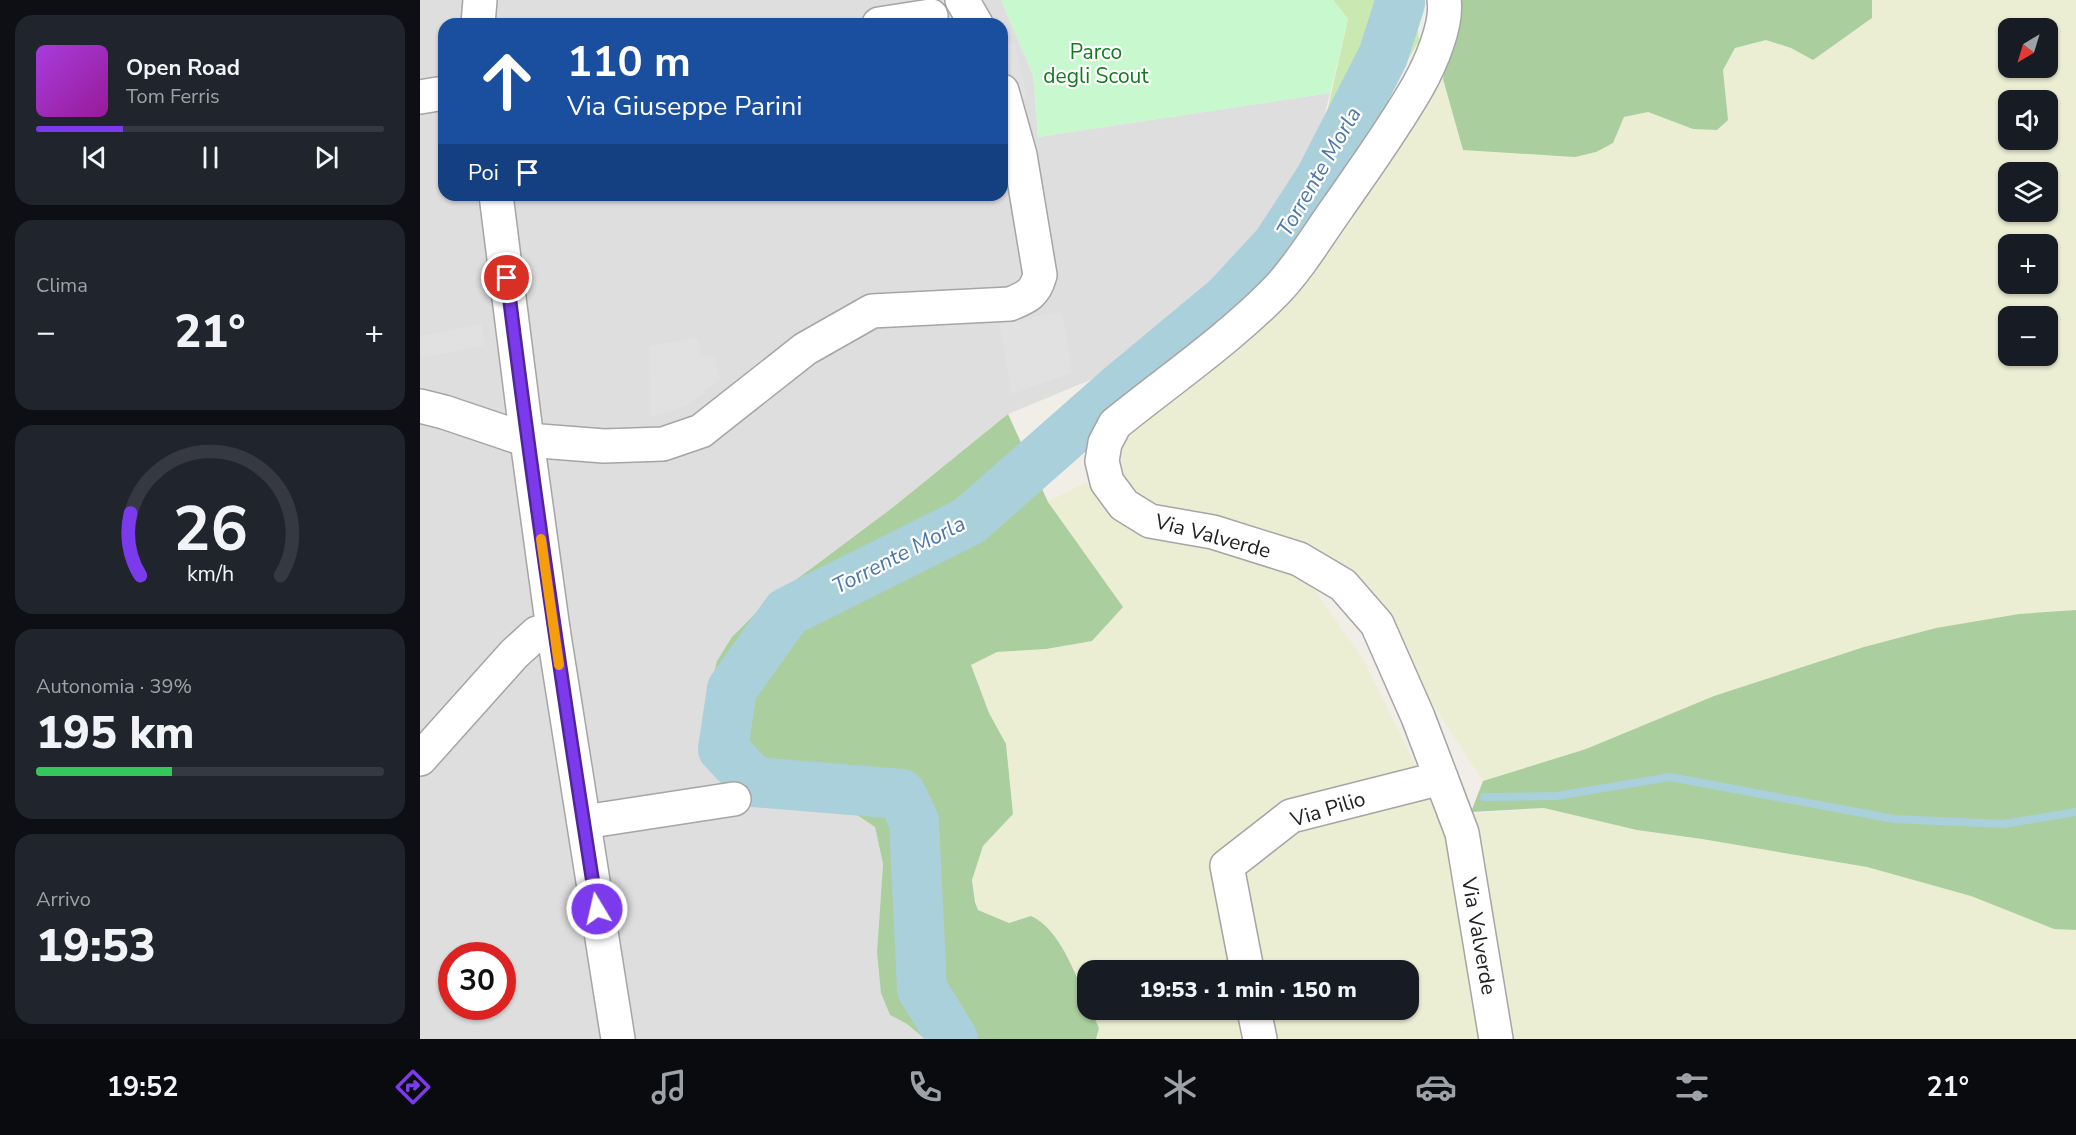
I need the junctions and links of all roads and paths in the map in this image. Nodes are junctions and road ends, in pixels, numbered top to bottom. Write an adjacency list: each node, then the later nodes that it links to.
1 (480, 0): 5 (street)
2 (963, 0): 7 (street)
3 (1444, 0): 16 (street, Via Valverde)
4 (931, 16): 6 (street)
5 (478, 18)
6 (918, 18)
7 (973, 18)
8 (438, 94): 9 (street)
9 (420, 97)
10 (1008, 112): 13 (street)
11 (497, 201): 13 (street)
12 (420, 406): 13 (street)
13 (527, 440): 14 (street)
14 (553, 629): 15 (street); 18 (street)
15 (420, 759)
16 (1441, 778): 19 (street, Via Pilio); 23 (street, Via Valverde)
17 (734, 799): 18 (street)
18 (584, 822): 21 (street)
19 (1245, 960)
20 (1256, 1020): 22 (street)
21 (618, 1039)
22 (1260, 1039)
23 (1496, 1039)

